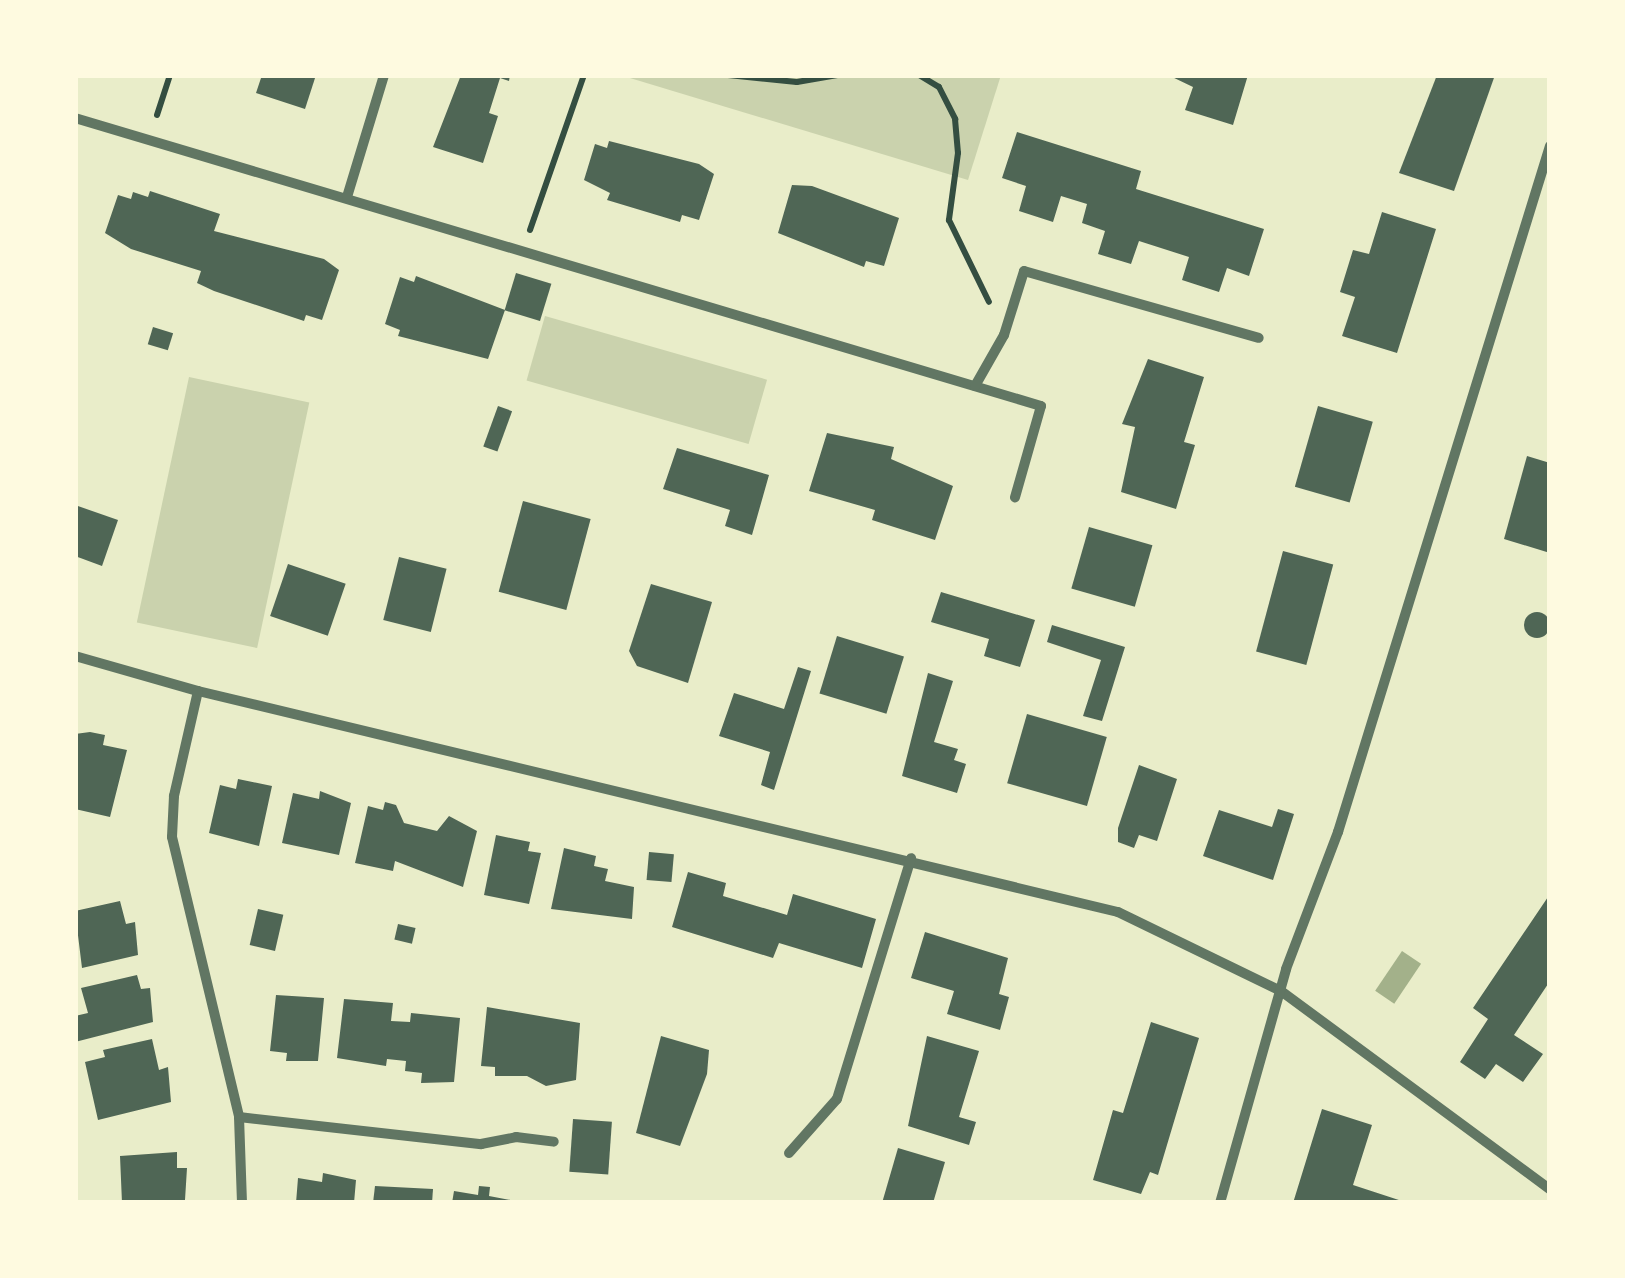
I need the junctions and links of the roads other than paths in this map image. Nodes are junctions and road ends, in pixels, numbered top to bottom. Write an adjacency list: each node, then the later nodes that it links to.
1 (384, 75): 5 (street)
2 (77, 118): 3 (street); 5 (street)
3 (75, 132)
4 (1550, 146): 12 (street)
5 (347, 197): 7 (street)
6 (1259, 338): 7 (street)
7 (975, 386): 8 (street)
8 (1015, 497)
9 (75, 656): 10 (street)
10 (198, 692): 11 (street); 13 (street)
11 (911, 858): 12 (street); 15 (street)
12 (1280, 992): 16 (street); 18 (street)
13 (239, 1118): 14 (street); 17 (street)
14 (554, 1142)
15 (789, 1153)
16 (1550, 1189)
17 (242, 1203)
18 (1220, 1203)

